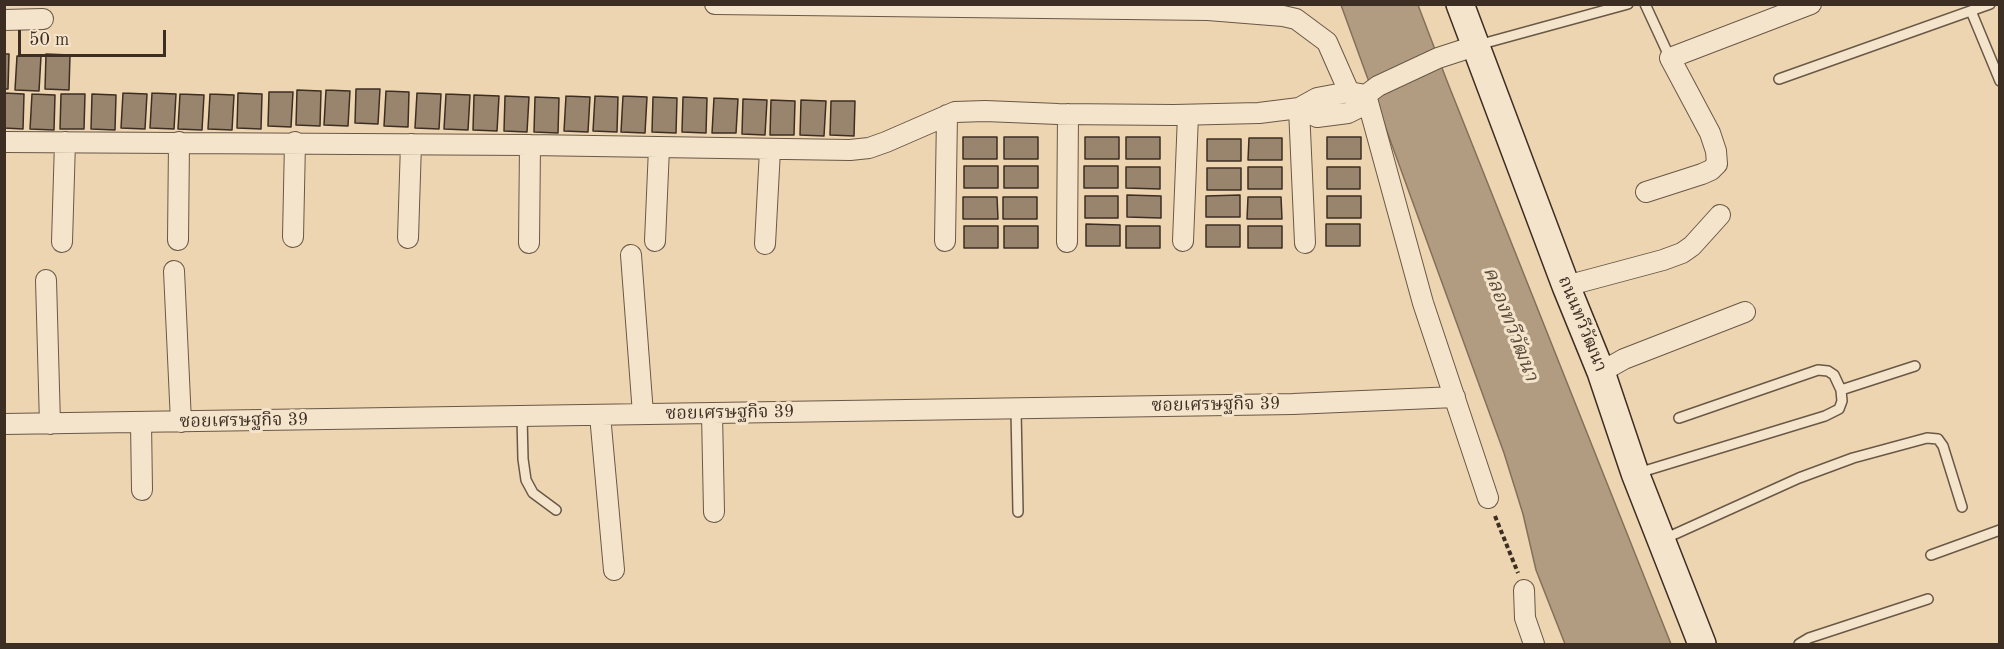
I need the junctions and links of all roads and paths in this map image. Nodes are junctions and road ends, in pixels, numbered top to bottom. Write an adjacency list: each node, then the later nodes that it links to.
1 (715, 4): 14 (street)
2 (1460, 4): 10 (main road, ถนนทวีวัฒนา)
3 (1628, 4): 10 (lane)
4 (1645, 4): 11 (lane)
5 (1811, 4): 11 (street)
6 (1990, 4): 7 (lane)
7 (1971, 11): 12 (lane); 13 (lane)
8 (42, 19): 9 (street)
9 (4, 20)
10 (1475, 46): 14 (street); 43 (main road, ถนนทวีวัฒนา)
11 (1670, 58): 27 (street)
12 (1779, 79)
13 (2000, 81)
14 (1364, 91): 15 (street); 48 (street)
15 (1299, 108): 18 (street); 38 (street)
16 (1068, 114): 17 (street); 18 (street); 36 (street)
17 (947, 115): 26 (street); 33 (street)
18 (1188, 115): 34 (street)
19 (4, 142): 20 (street)
20 (65, 142): 21 (street); 35 (street)
21 (179, 142): 22 (street); 31 (street)
22 (295, 142): 23 (street); 29 (street)
23 (411, 144): 24 (street); 30 (street)
24 (530, 145): 25 (street); 37 (street)
25 (659, 148): 26 (street); 32 (street)
26 (770, 150): 39 (street)
27 (1646, 192)
28 (1720, 215): 43 (street)
29 (293, 237)
30 (408, 238)
31 (178, 240)
32 (655, 241)
33 (945, 241)
34 (1183, 241)
35 (62, 242)
36 (1067, 242)
37 (529, 243)
38 (1305, 243)
39 (765, 244)
40 (631, 255): 51 (street)
41 (174, 271): 56 (street)
42 (46, 280): 58 (street)
43 (1566, 286): 46 (main road, ถนนทวีวัฒนา)
44 (1745, 312): 46 (street)
45 (1915, 366): 47 (lane)
46 (1601, 372): 59 (main road, ถนนทวีวัฒนา)
47 (1841, 390): 54 (lane); 59 (lane)
48 (1455, 397): 49 (street, ซอยเศรษฐกิจ 39); 61 (street)
49 (1016, 409): 50 (street, ซอยเศรษฐกิจ 39); 65 (lane)
50 (712, 413): 51 (street, ซอยเศรษฐกิจ 39); 64 (street)
51 (643, 414): 52 (street, ซอยเศรษฐกิจ 39)
52 (600, 415): 53 (street, ซอยเศรษฐกิจ 39); 69 (street)
53 (522, 416): 56 (street, ซอยเศรษฐกิจ 39); 63 (lane)
54 (1680, 418)
55 (141, 422): 56 (street, ซอยเศรษฐกิจ 39); 58 (street, ซอยเศรษฐกิจ 39); 60 (street)
56 (181, 422)
57 (4, 424): 58 (street, ซอยเศรษฐกิจ 39)
58 (50, 424)
59 (1635, 473): 67 (main road, ถนนทวีวัฒนา)
60 (142, 490)
61 (1488, 498)
62 (1962, 507): 67 (lane)
63 (556, 510)
64 (714, 512)
65 (1018, 512)
66 (2000, 530): 68 (lane)
67 (1661, 541): 73 (main road, ถนนทวีวัฒนา)
68 (1931, 555)
69 (614, 570)
70 (1524, 590): 72 (street)
71 (1928, 599): 74 (lane)
72 (1534, 645)
73 (1702, 645)
74 (1799, 645)

